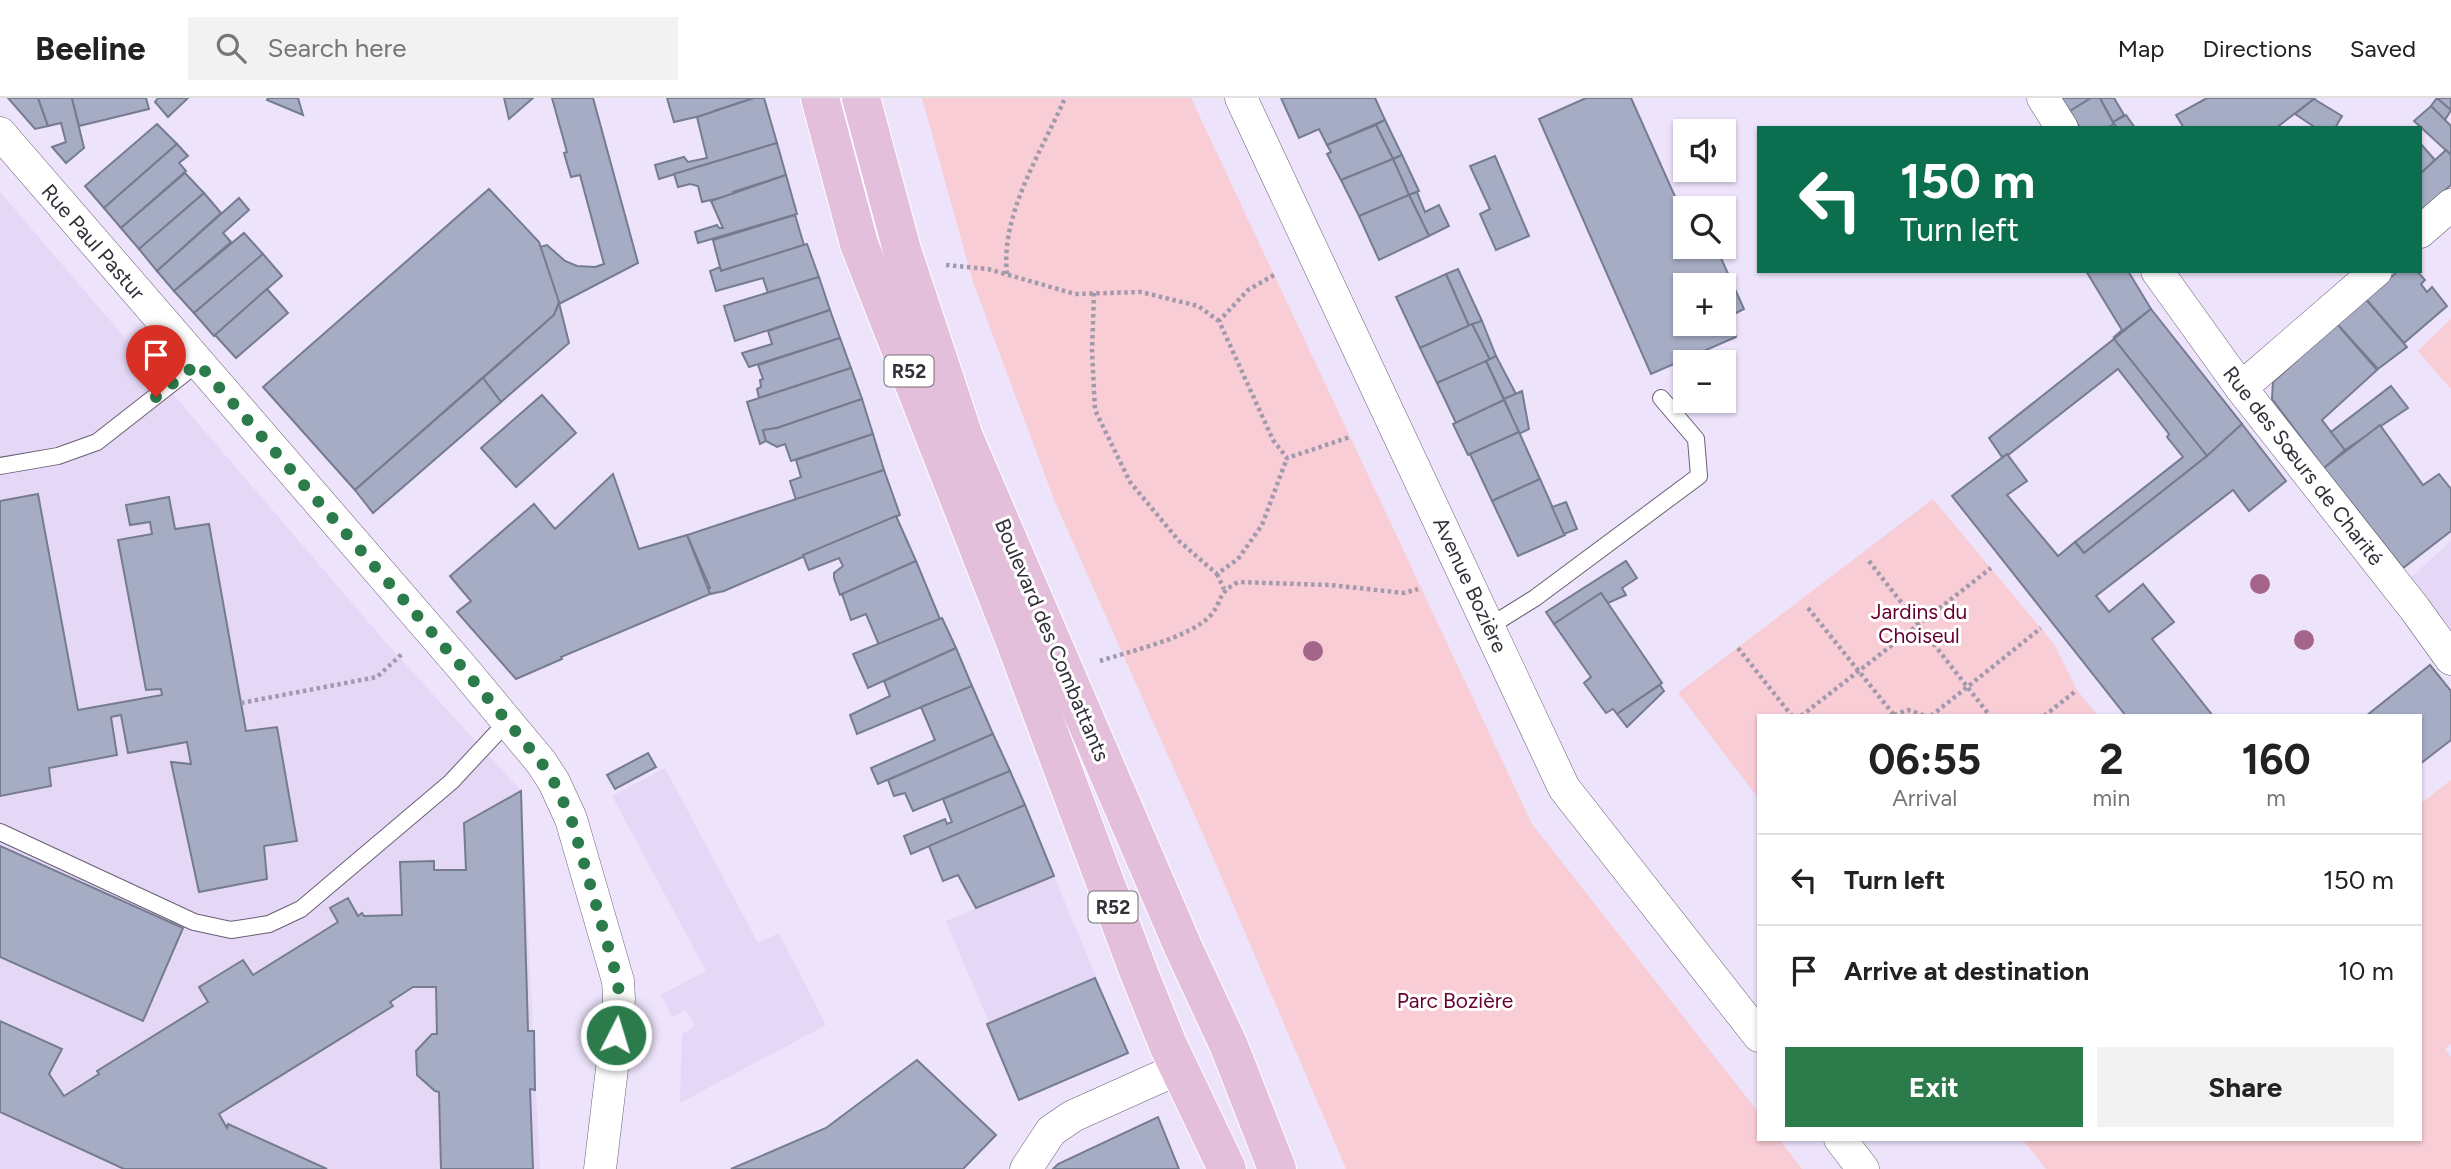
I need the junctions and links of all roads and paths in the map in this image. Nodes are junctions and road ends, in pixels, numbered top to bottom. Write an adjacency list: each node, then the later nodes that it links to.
1 (820, 98): 51 (main road, Boulevard des Combattants / R52)
2 (861, 98): 56 (main road, Boulevard des Combattants / R52)
3 (1065, 98): 13 (path)
4 (1241, 98): 30 (street, Avenue Bozière)
5 (2043, 98): 6 (street)
6 (2061, 126)
7 (0, 133): 17 (street, Rue Paul Pastur)
8 (2451, 205): 9 (street)
9 (2422, 230)
10 (933, 264): 13 (path)
11 (2158, 273): 18 (street, Rue des Sœurs de Charité)
12 (2374, 273): 18 (street)
13 (1007, 275): 15 (path)
14 (1274, 275): 16 (path)
15 (1094, 293): 16 (path); 25 (path)
16 (1219, 321): 21 (path)
17 (198, 363): 22 (lane); 32 (street, Rue Paul Pastur)
18 (2241, 388): 34 (street, Rue des Sœurs de Charité)
19 (1661, 398): 30 (lane)
20 (1350, 437): 21 (path)
21 (1287, 458): 25 (path)
22 (0, 466)
23 (1869, 561): 29 (path)
24 (1991, 568): 29 (path)
25 (1217, 574): 26 (path)
26 (1224, 589): 27 (path); 35 (path)
27 (1418, 589)
28 (1808, 608): 36 (path)
29 (1919, 624): 36 (path); 37 (path)
30 (1490, 626): 50 (street, Avenue Bozière)
31 (2041, 628): 37 (path)
32 (429, 629): 39 (path); 48 (street, Rue Paul Pastur)
33 (1738, 648): 40 (path)
34 (2451, 659)
35 (1089, 664)
36 (1858, 670): 41 (path); 42 (path)
37 (1968, 686): 45 (path); 46 (path)
38 (2077, 690): 47 (path)
39 (241, 703)
40 (1790, 714)
41 (1803, 714)
42 (1892, 714)
43 (1896, 714): 44 (path)
44 (1922, 714)
45 (1932, 714)
46 (1989, 714)
47 (2047, 714)
48 (507, 722): 49 (lane); 53 (street, Rue Paul Pastur)
49 (0, 832)
50 (1757, 1033)
51 (1180, 1068): 54 (street); 55 (main road, Boulevard des Combattants / R52)
52 (1842, 1141): 57 (street)
53 (600, 1169)
54 (1026, 1169)
55 (1227, 1169)
56 (1277, 1169)
57 (1863, 1169)

